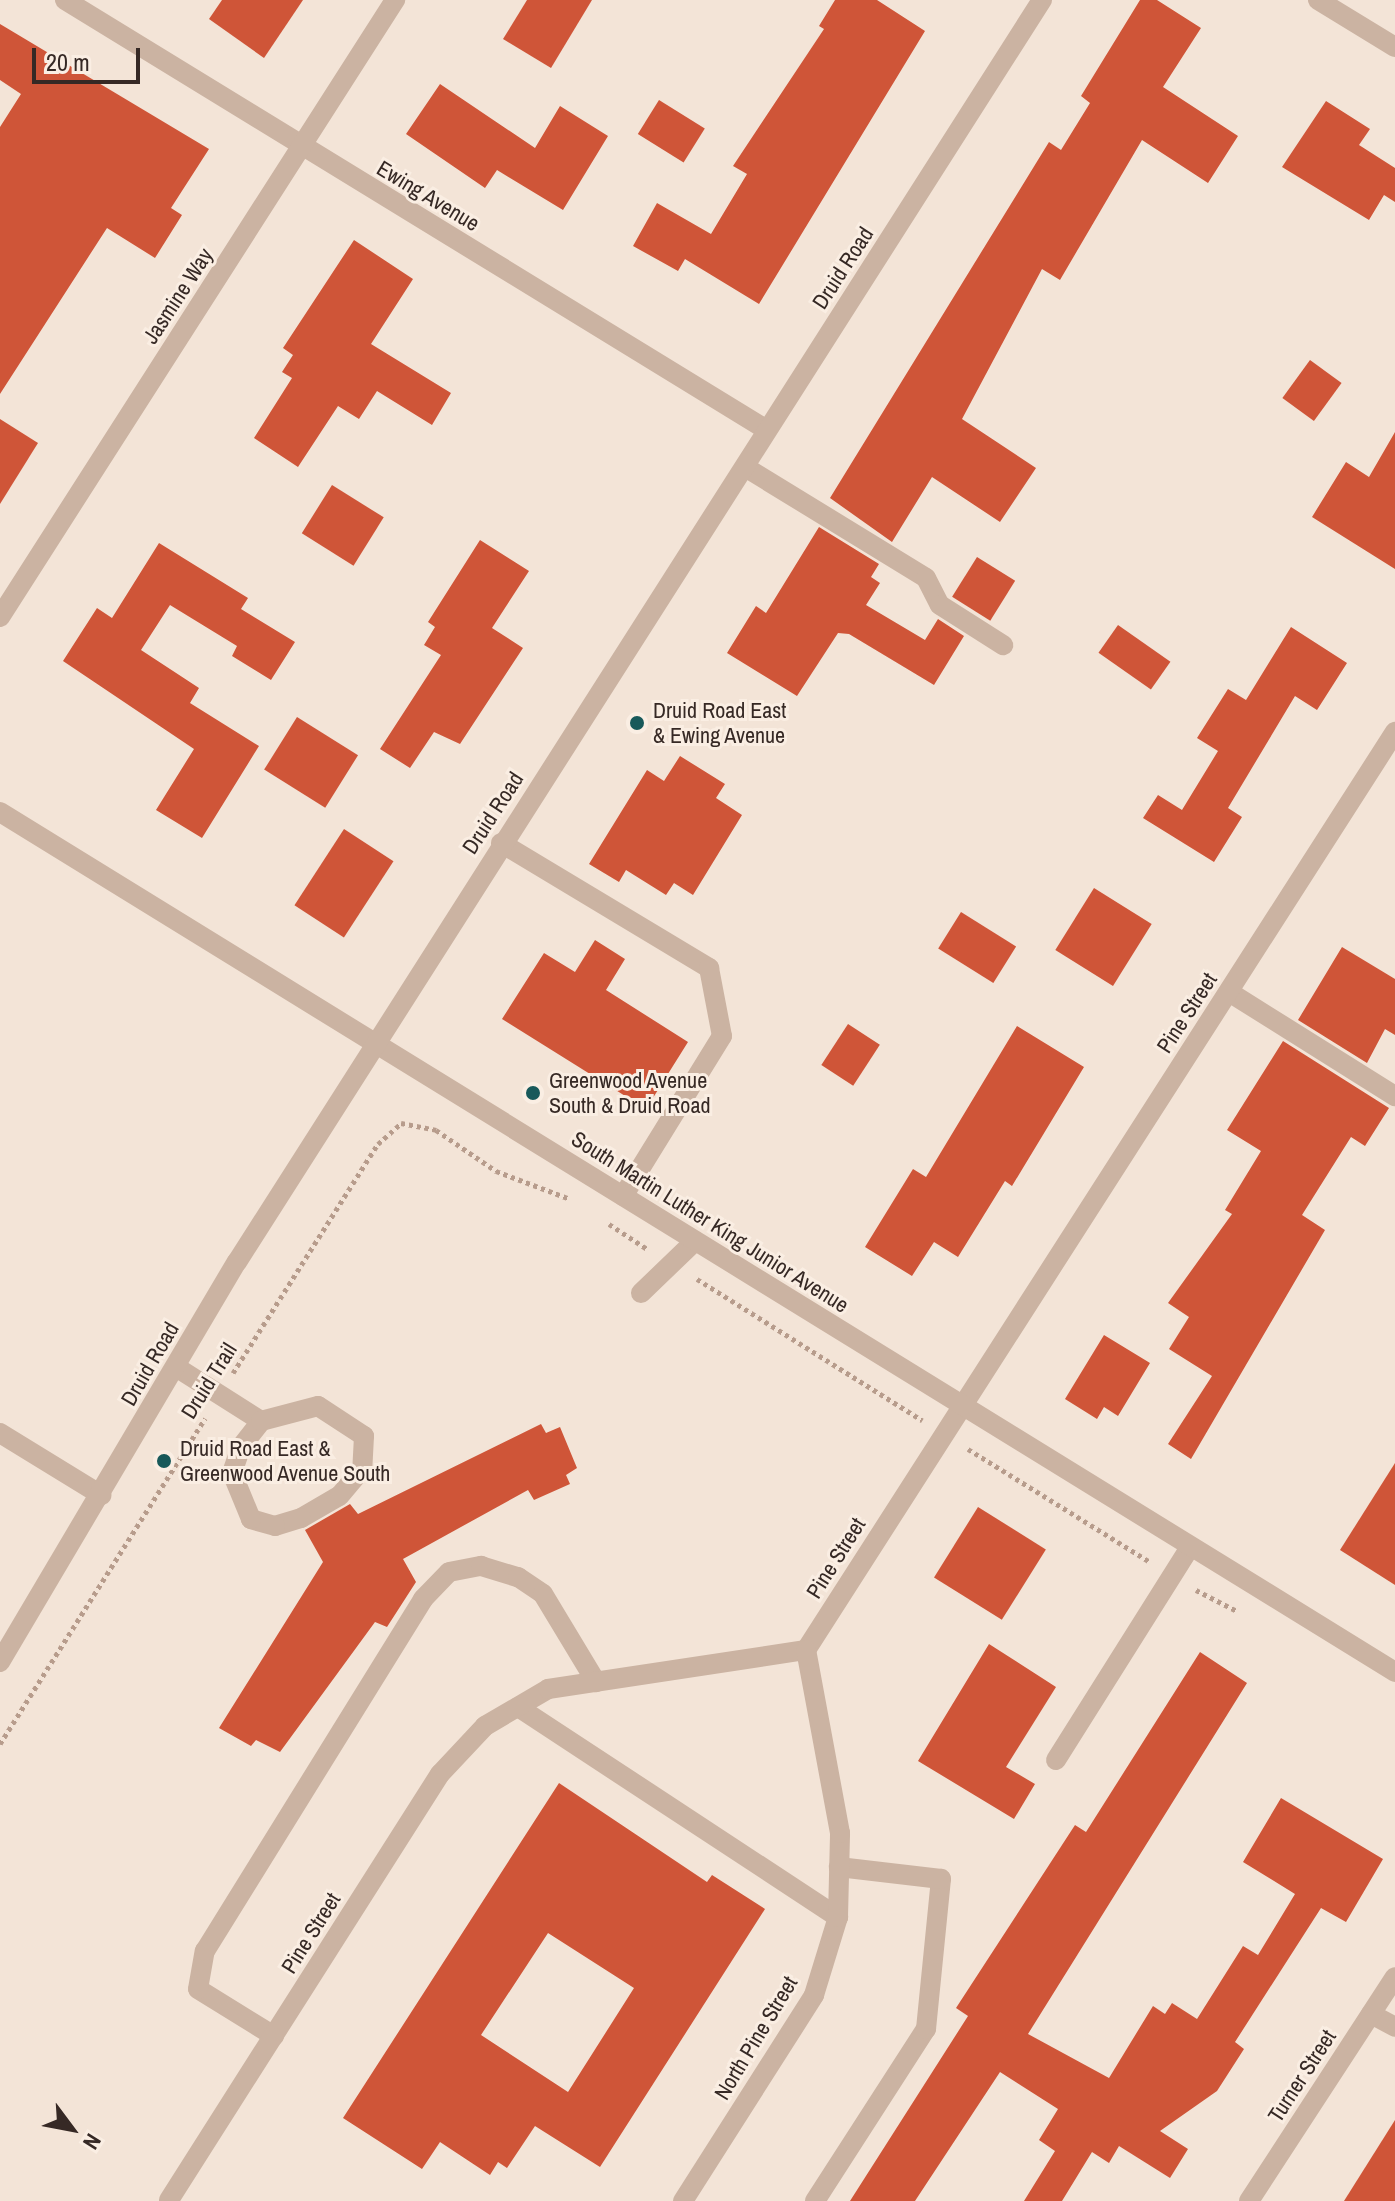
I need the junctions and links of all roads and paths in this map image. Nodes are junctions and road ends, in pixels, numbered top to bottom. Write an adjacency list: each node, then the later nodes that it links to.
1 (65, 0): 6 (street, Ewing Avenue)
2 (395, 0): 6 (street, Jasmine Way)
3 (1042, 0): 7 (street, Druid Road)
4 (1318, 0): 5 (street)
5 (1395, 47)
6 (302, 147): 7 (street, Ewing Avenue); 9 (street, Jasmine Way)
7 (767, 430): 8 (street, Druid Road)
8 (745, 467): 10 (street); 13 (street, Druid Road)
9 (0, 617)
10 (1003, 645)
11 (1395, 732): 14 (street, Pine Street)
12 (0, 812): 15 (street, South Martin Luther King Junior Avenue)
13 (501, 843): 15 (street, Druid Road); 18 (street)
14 (1229, 992): 16 (street); 23 (street, Pine Street)
15 (376, 1044): 18 (street, South Martin Luther King Junior Avenue); 21 (street, Druid Road)
16 (1395, 1096)
17 (401, 1123): 22 (path, Druid Trail)
18 (623, 1196): 19 (street, South Martin Luther King Junior Avenue)
19 (695, 1241): 20 (street); 23 (street, South Martin Luther King Junior Avenue)
20 (641, 1293)
21 (176, 1367): 22 (street); 26 (street, Druid Road)
22 (220, 1394): 24 (street); 34 (path, Druid Trail)
23 (963, 1407): 27 (street, South Martin Luther King Junior Avenue); 29 (street, Pine Street)
24 (261, 1421): 24 (street)
25 (0, 1433): 26 (street)
26 (101, 1495): 28 (street, Druid Road)
27 (1190, 1547): 31 (street, South Martin Luther King Junior Avenue); 35 (street)
28 (8, 1633): 30 (street, Druid Road)
29 (806, 1650): 32 (street, Pine Street); 36 (street, North Pine Street)
30 (0, 1662)
31 (1395, 1672)
32 (596, 1682): 33 (street, Pine Street); 41 (street)
33 (518, 1707): 37 (street); 41 (street, Pine Street)
34 (0, 1744)
35 (1056, 1760)
36 (839, 1867): 37 (street, North Pine Street); 44 (street)
37 (838, 1917): 43 (street, North Pine Street)
38 (1395, 1977): 39 (street, Turner Street)
39 (1371, 2014): 40 (street); 45 (street, Turner Street)
40 (1395, 2027)
41 (274, 2036): 42 (street, Pine Street)
42 (169, 2200)
43 (683, 2201)
44 (815, 2201)
45 (1249, 2201)

